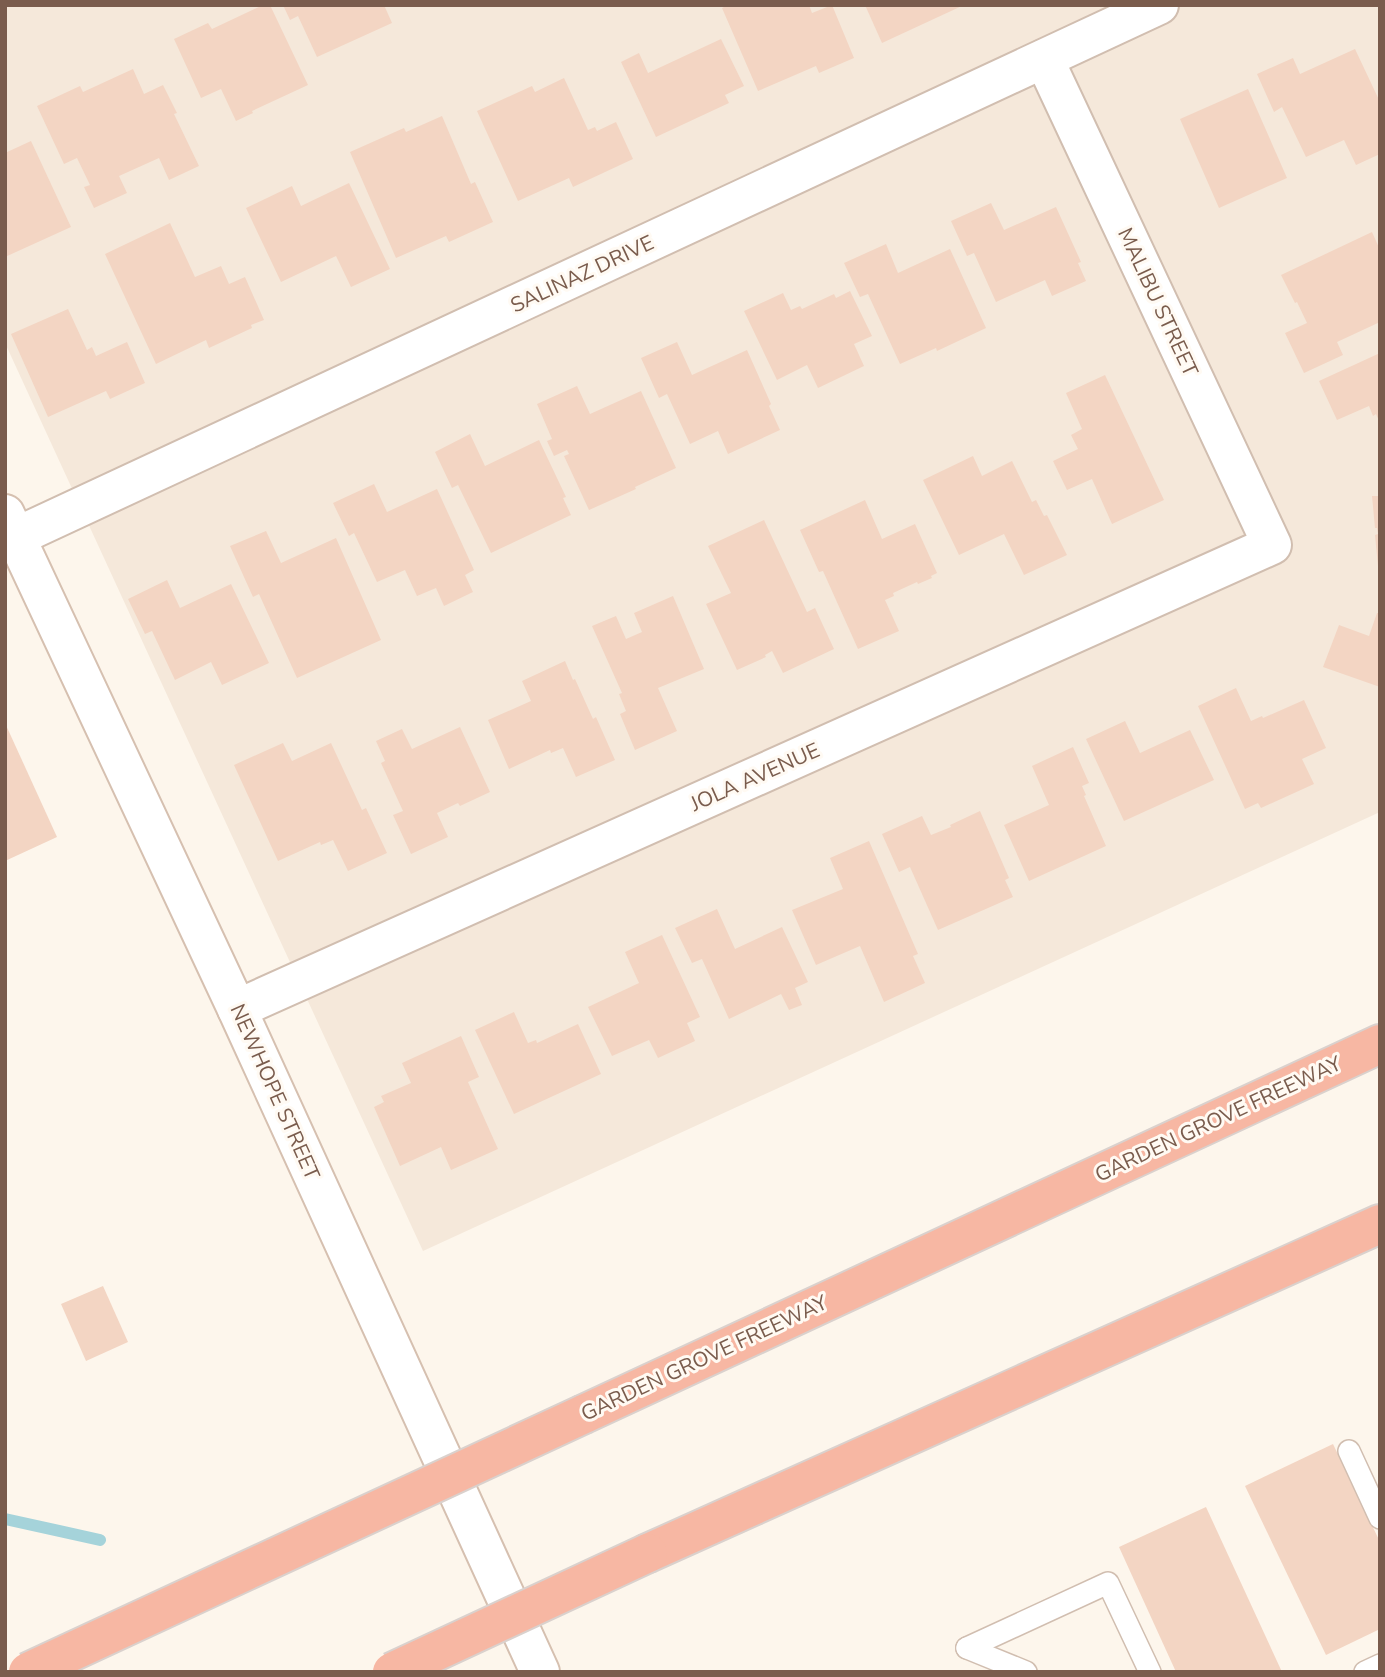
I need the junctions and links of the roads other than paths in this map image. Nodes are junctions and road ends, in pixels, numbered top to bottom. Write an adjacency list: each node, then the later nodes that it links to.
1 (1158, 5): 2 (street, SALINAZ DRIVE)
2 (1044, 60): 3 (street, SALINAZ DRIVE); 4 (street, MALIBU STREET)
3 (9, 531): 5 (street, NEWHOPE STREET)
4 (1272, 545): 5 (street, JOLA AVENUE)
5 (237, 1009): 13 (street, NEWHOPE STREET)
6 (1380, 1044): 11 (highway, GARDEN GROVE FREEWAY, bridge)
7 (1380, 1224): 12 (highway, bridge)
8 (1349, 1451): 9 (lane)
9 (1380, 1518)
10 (1380, 1665): 16 (lane)
11 (28, 1672)
12 (392, 1672)
13 (540, 1672)
14 (1026, 1672): 15 (lane)
15 (1150, 1672)
16 (1366, 1672)

